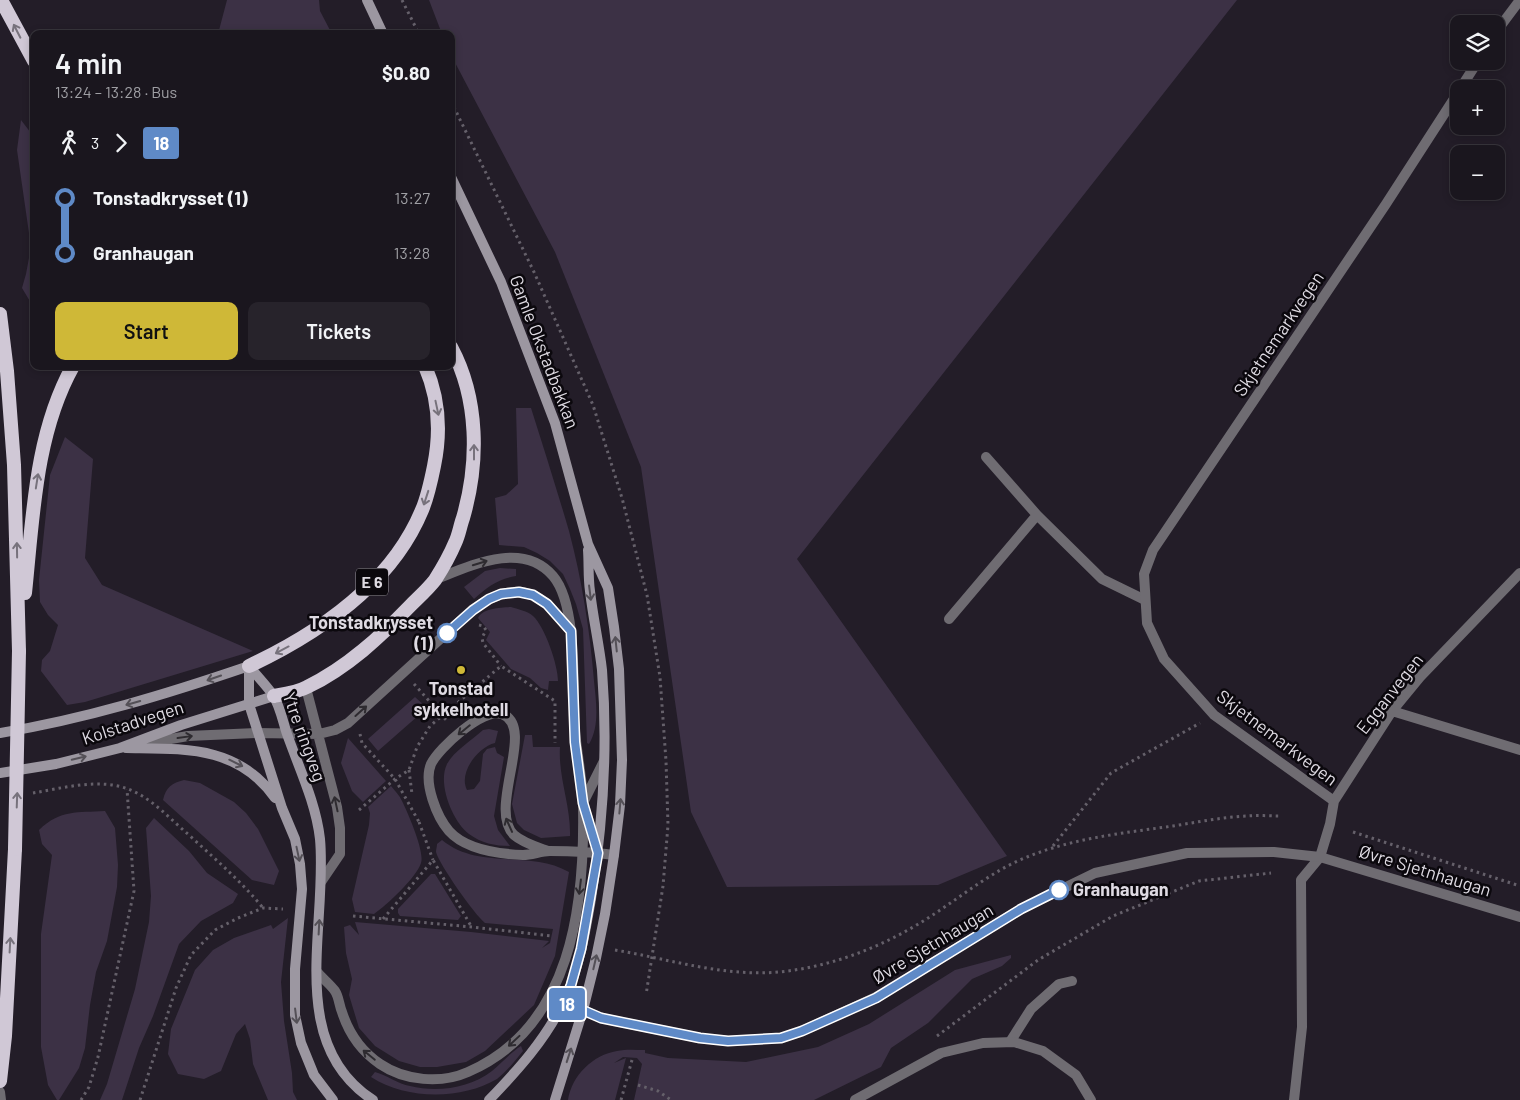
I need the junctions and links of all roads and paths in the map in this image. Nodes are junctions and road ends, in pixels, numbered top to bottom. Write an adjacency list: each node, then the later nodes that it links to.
1 (1, 0): 8 (highway, one-way to 1)
2 (367, 0): 6 (main road)
3 (402, 0): 7 (path)
4 (1520, 0): 5 (street)
5 (1505, 20)
6 (381, 30)
7 (417, 30)
8 (30, 54)
9 (1450, 104): 21 (street, Skjetnemarkvegen)
10 (455, 109): 69 (path)
11 (455, 186): 18 (main road, Gamle Okstadbakkan)
12 (0, 314): 25 (highway, one-way to 12)
13 (455, 354): 20 (highway, E 6, one-way to 13)
14 (71, 370): 25 (highway, one-way to 14)
15 (427, 370): 26 (highway, E 6, one-way to 26)
16 (986, 457): 17 (street)
17 (1037, 515): 21 (street); 22 (street)
18 (588, 544): 42 (main road, Gamle Okstadbakkan, one-way to 42); 56 (main road, Gamle Okstadbakkan, one-way to 18)
19 (1520, 573): 32 (street, Egganvegen)
20 (434, 580): 24 (street, one-way to 24); 29 (highway, E 6)
21 (1145, 600): 33 (street, Skjetnemarkvegen)
22 (949, 619)
23 (479, 625): 27 (path)
24 (571, 631): 28 (street); 47 (street)
25 (19, 651): 79 (highway, one-way to 25, bridge)
26 (249, 666): 30 (main road, Ytre ringveg); 31 (main road); 35 (main road, Kolstadvegen, one-way to 35)
27 (501, 666)
28 (404, 672): 38 (street, one-way to 28); 39 (path)
29 (306, 688): 30 (highway, E 6); 38 (street, Ytre ringveg)
30 (274, 696): 31 (main road, Kolstadvegen); 37 (main road, Ytre ringveg)
31 (249, 704): 36 (main road); 40 (main road, Kolstadvegen)
32 (1392, 711): 41 (street); 46 (street, Egganvegen)
33 (1214, 715): 46 (street, Skjetnemarkvegen); 52 (path)
34 (364, 728): 50 (path)
35 (0, 733)
36 (257, 733): 37 (street); 40 (street, one-way to 36); 48 (main road)
37 (287, 734): 38 (street); 59 (main road, Ytre ringveg)
38 (319, 734): 59 (street, Ytre ringveg, one-way to 38)
39 (459, 734): 53 (street, one-way to 39); 53 (street)
40 (120, 748): 43 (main road, Kolstadvegen, one-way to 40); 48 (main road, one-way to 48)
41 (1520, 750)
42 (604, 760): 47 (street); 55 (main road, Gamle Okstadbakkan)
43 (0, 773)
44 (127, 789): 45 (path); 61 (path); 83 (path)
45 (26, 794)
46 (1334, 801): 57 (street, Egganvegen)
47 (583, 803): 54 (street); 55 (street)
48 (282, 808): 85 (main road, one-way to 85)
49 (1278, 816): 52 (path)
50 (419, 822)
51 (1353, 832): 60 (path)
52 (1052, 847): 69 (path)
53 (548, 851): 54 (street)
54 (582, 852): 55 (street); 74 (street, one-way to 74)
55 (598, 853): 56 (street); 73 (main road, Gamle Okstadbakkan)
56 (614, 855): 75 (main road, Gamle Okstadbakkan, one-way to 56)
57 (1320, 856): 64 (street, Øvre Sjetnhaugan); 75 (street, Øvre Sjetnhaugan); 93 (street)
58 (1272, 873): 76 (path)
59 (321, 882): 70 (main road, Ytre ringveg, one-way to 59)
60 (1520, 886)
61 (263, 908): 62 (path); 84 (path)
62 (288, 910)
63 (353, 916): 65 (path)
64 (1520, 917)
65 (383, 919): 66 (path); 66 (path)
66 (472, 927): 67 (path)
67 (552, 936)
68 (614, 950): 69 (path)
69 (653, 956): 72 (path)
70 (317, 972): 74 (street, one-way to 70); 86 (main road, Ytre ringveg)
71 (1072, 981): 77 (street)
72 (646, 995)
73 (564, 1002): 74 (street); 75 (street, Øvre Sjetnhaugan); 87 (main road, Gamle Okstadbakkan)
74 (546, 1004)
75 (583, 1010): 88 (main road, Gamle Okstadbakkan, one-way to 75)
76 (929, 1042)
77 (1010, 1042): 91 (street); 92 (street)
78 (632, 1060): 89 (path)
79 (0, 1081)
80 (638, 1085): 90 (path)
81 (0, 1092): 82 (street)
82 (1, 1100)
83 (81, 1100)
84 (140, 1100)
85 (333, 1100)
86 (373, 1100)
87 (490, 1100)
88 (555, 1100)
89 (621, 1100)
90 (671, 1100)
91 (855, 1100)
92 (1091, 1100)
93 (1294, 1100)

